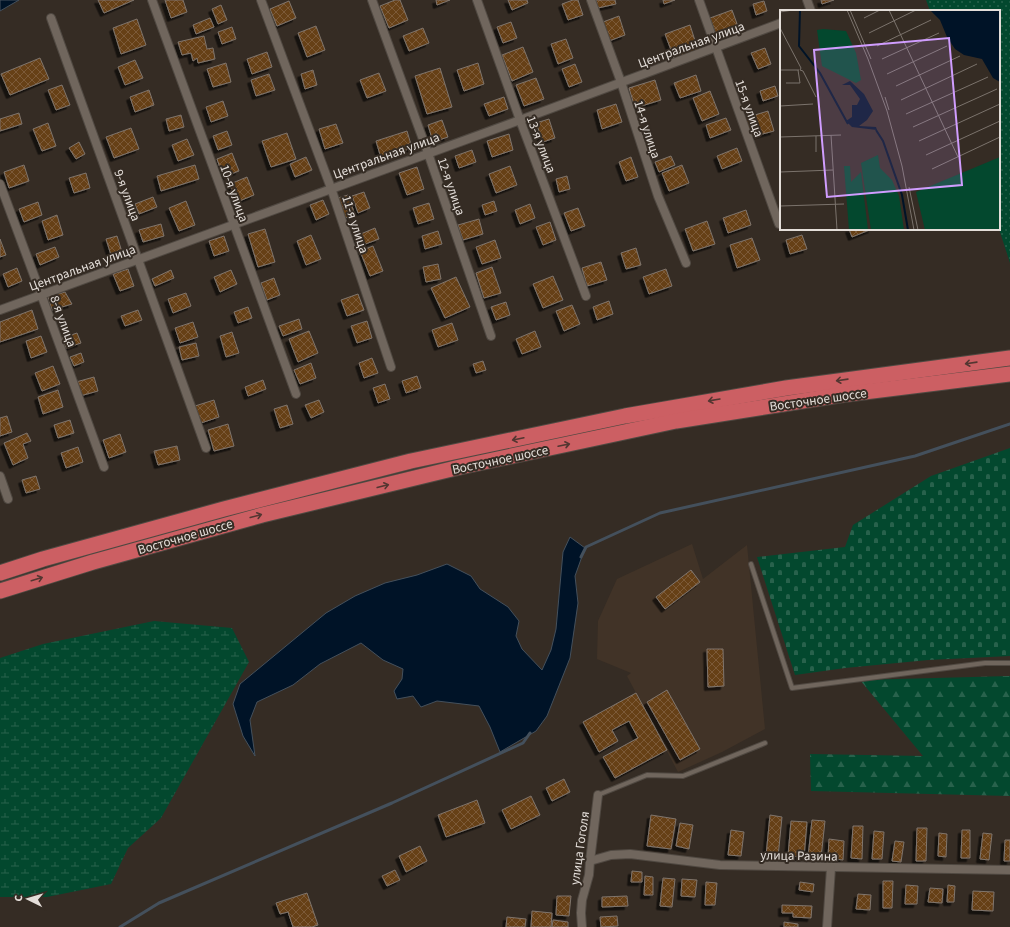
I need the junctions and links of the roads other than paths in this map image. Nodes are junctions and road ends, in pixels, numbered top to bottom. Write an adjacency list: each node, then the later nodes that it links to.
1 (152, 0): 17 (street, 10-я улица)
2 (261, 0): 16 (street, 11-я улица)
3 (372, 0): 14 (street, 12-я улица)
4 (477, 0): 13 (street, 13-я улица)
5 (591, 0): 12 (street, 14-я улица)
6 (699, 0): 11 (street, 15-я улица)
7 (807, 0): 8 (street)
8 (811, 10)
9 (51, 18): 19 (street, 9-я улица)
10 (780, 23): 11 (street, Центральная улица)
11 (716, 47): 12 (street, Центральная улица); 18 (street, 15-я улица)
12 (621, 82): 13 (street, Центральная улица); 20 (street, 14-я улица)
13 (520, 120): 14 (street, Центральная улица); 22 (street, 13-я улица)
14 (428, 153): 16 (street, Центральная улица); 24 (street, 12-я улица)
15 (0, 184): 21 (street, 8-я улица)
16 (331, 188): 17 (street, Центральная улица); 26 (street, 11-я улица)
17 (233, 224): 19 (street, Центральная улица); 28 (street, 10-я улица)
18 (780, 224)
19 (138, 259): 21 (street, Центральная улица); 29 (street, 9-я улица)
20 (686, 263)
21 (42, 294): 23 (street, Центральная улица); 30 (street, 8-я улица)
22 (586, 296)
23 (0, 310)
24 (492, 336)
25 (1010, 358): 34 (highway, Восточное шоссе, one-way to 34)
26 (391, 367)
27 (1010, 374): 35 (highway, Восточное шоссе, one-way to 27)
28 (296, 394)
29 (206, 448)
30 (104, 467)
31 (0, 476): 32 (street)
32 (8, 499)
33 (751, 564): 36 (lane)
34 (0, 573)
35 (0, 591)
36 (1010, 663)
37 (765, 743): 38 (lane)
38 (598, 795): 39 (street, улица Гоголя)
39 (590, 861): 40 (street, улица Разина); 42 (street, улица Гоголя)
40 (831, 868): 41 (street, улица Разина); 43 (street)
41 (1010, 870)
42 (582, 927)
43 (827, 927)

